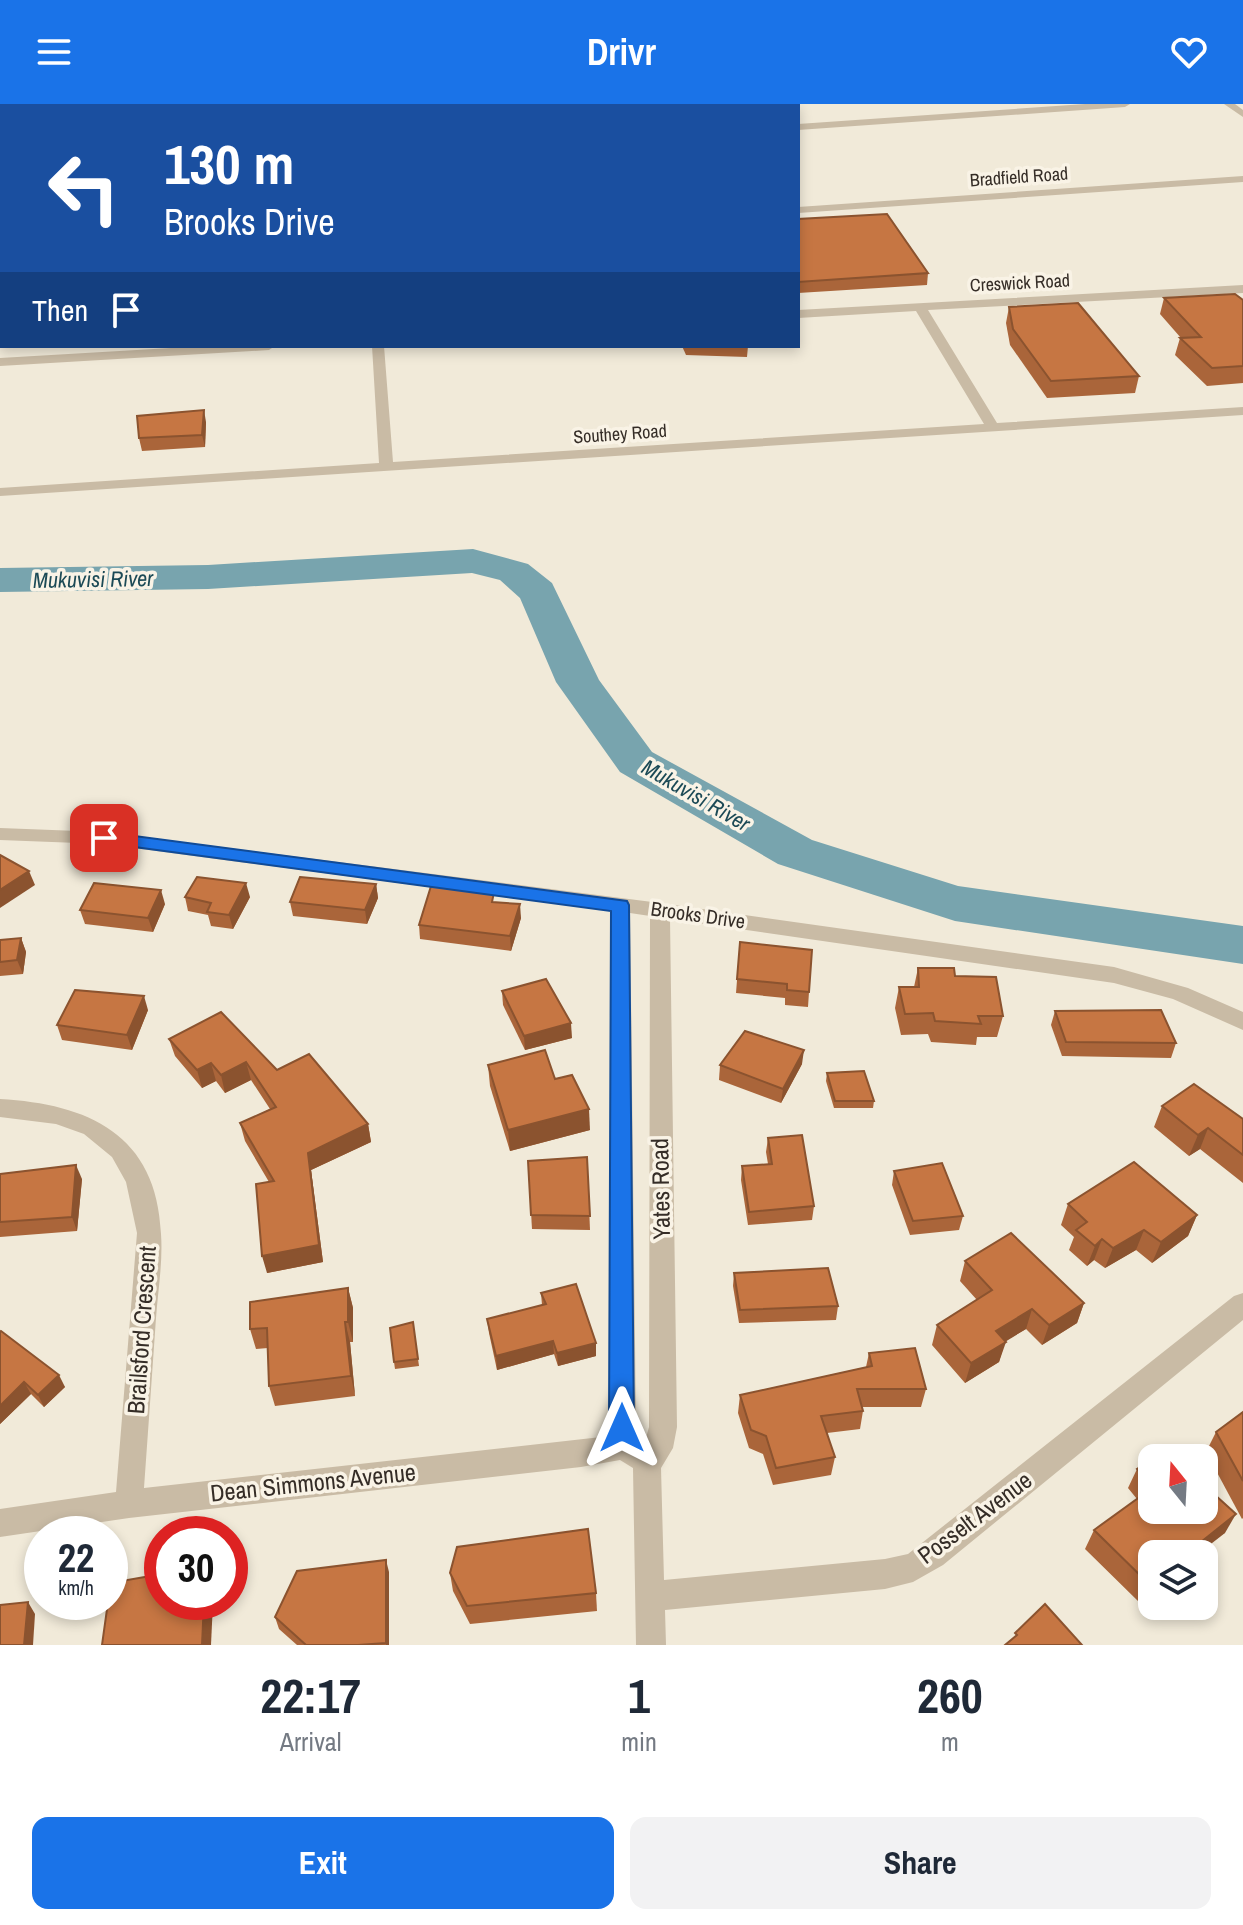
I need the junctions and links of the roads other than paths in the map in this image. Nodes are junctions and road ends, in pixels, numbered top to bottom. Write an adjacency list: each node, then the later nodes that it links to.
1 (1125, 104): 4 (street)
2 (1229, 104): 3 (street)
3 (1243, 114)
4 (800, 127)
5 (1243, 179): 6 (street, Bradfield Road)
6 (800, 210)
7 (1243, 289): 8 (street, Creswick Road)
8 (920, 307): 9 (street, Creswick Road); 14 (street)
9 (800, 314)
10 (235, 348): 12 (street)
11 (378, 348): 15 (street)
12 (0, 362)
13 (1243, 411): 14 (street, Southey Road)
14 (993, 428): 15 (street, Southey Road)
15 (386, 467): 16 (street, Southey Road)
16 (0, 492)
17 (0, 834): 18 (street, Brooks Drive)
18 (620, 905): 19 (street, Brooks Drive); 23 (street, Yates Road)
19 (660, 910): 20 (street, Brooks Drive); 23 (street, Yates Road)
20 (1243, 1022)
21 (0, 1108): 24 (street, Brailsford Crescent)
22 (1243, 1304): 26 (street, Posselt Avenue)
23 (636, 1455): 24 (street, Dean Simmons Avenue); 26 (street, Yates Road)
24 (129, 1504): 25 (street, Dean Simmons Avenue)
25 (0, 1523)
26 (651, 1596): 27 (street, Yates Road)
27 (651, 1645)

